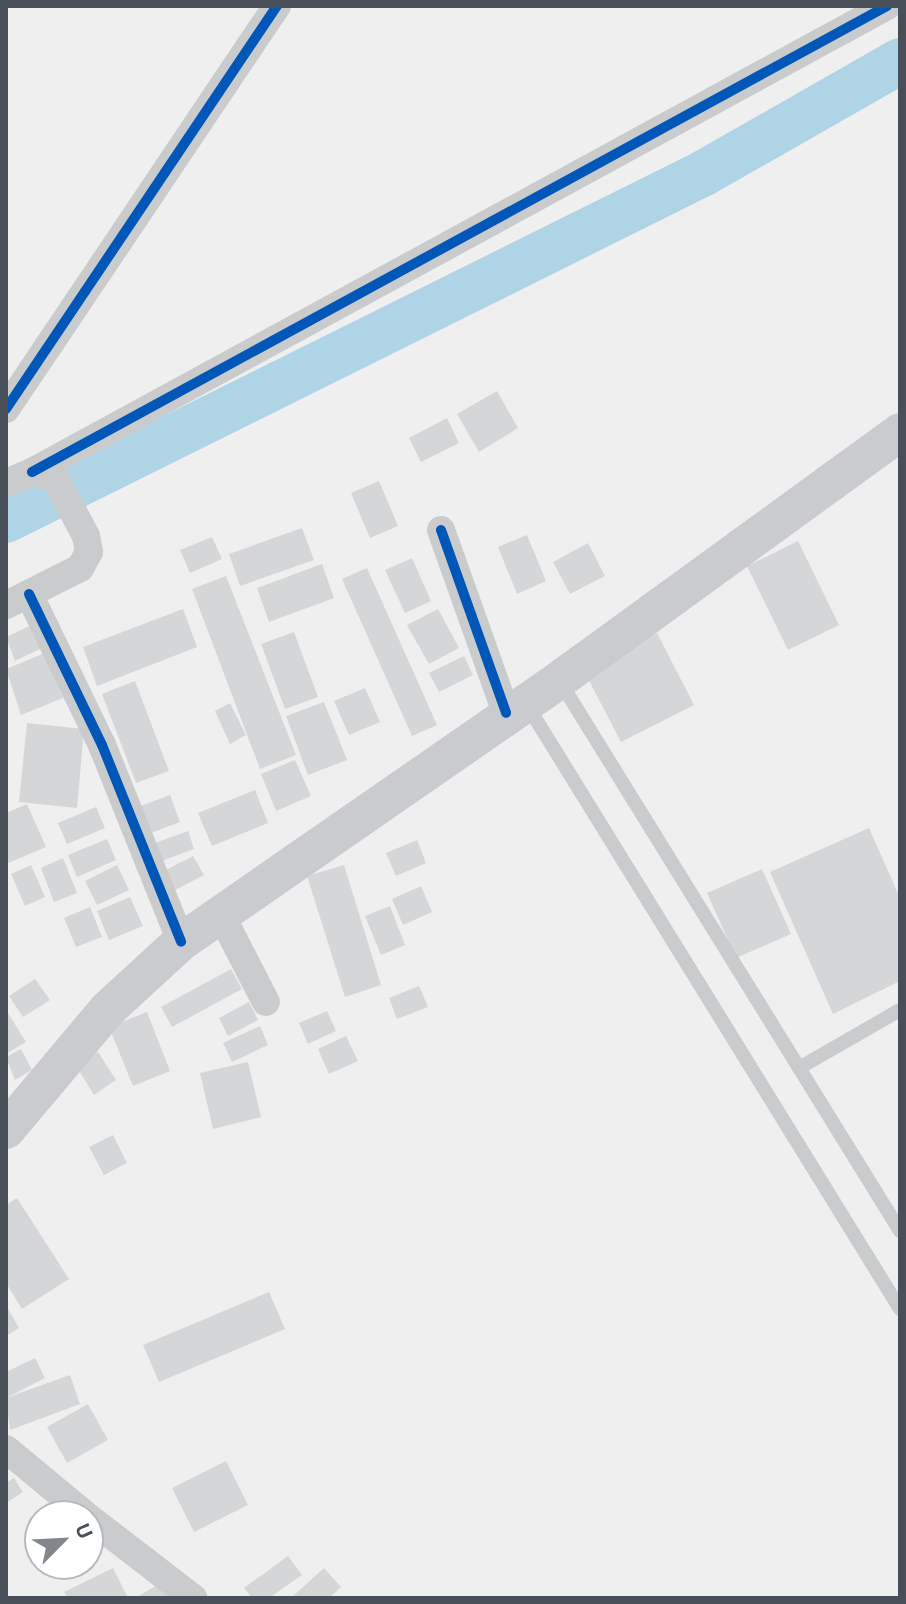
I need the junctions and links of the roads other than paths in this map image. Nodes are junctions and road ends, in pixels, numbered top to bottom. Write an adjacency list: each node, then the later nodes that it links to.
1 (277, 6): 3 (street)
2 (887, 6): 5 (street)
3 (6, 409)
4 (900, 432): 9 (main road)
5 (32, 472): 6 (street); 8 (street)
6 (6, 483)
7 (441, 530): 10 (street)
8 (17, 600): 12 (street)
9 (559, 680): 10 (main road); 15 (lane)
10 (516, 707): 11 (main road); 18 (lane)
11 (220, 913): 12 (main road); 13 (street)
12 (181, 942): 16 (main road)
13 (266, 1002)
14 (900, 1010): 15 (lane)
15 (799, 1068): 17 (lane)
16 (6, 1130)
17 (900, 1231)
18 (900, 1309)
19 (6, 1449): 20 (street)
20 (68, 1500)
21 (104, 1528): 22 (street)
22 (193, 1598)

